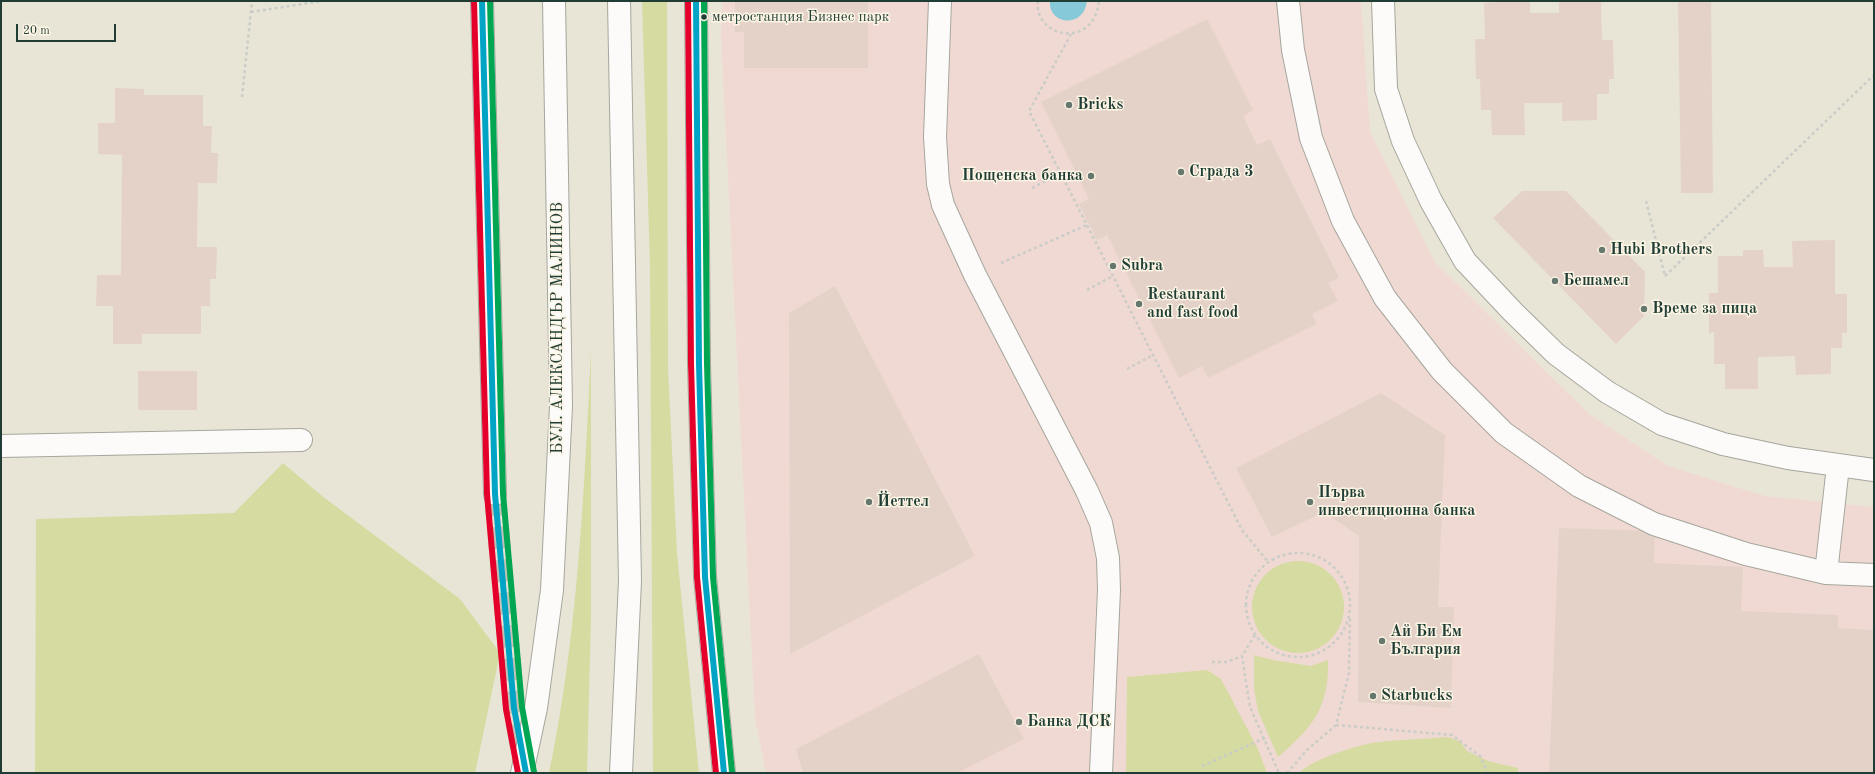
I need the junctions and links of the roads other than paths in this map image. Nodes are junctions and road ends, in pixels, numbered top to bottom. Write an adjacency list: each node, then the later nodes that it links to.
1 (482, 1): 12 (street)
2 (554, 1): 15 (street, БУЛ. АЛЕКСАНДЪР МАЛИНОВ)
3 (619, 1): 16 (street)
4 (696, 1): 17 (street)
5 (940, 1): 18 (street)
6 (1288, 1): 13 (street)
7 (1383, 1): 10 (street)
8 (301, 440): 9 (street)
9 (1, 446)
10 (1838, 466): 11 (street); 13 (street)
11 (1874, 470)
12 (495, 494)
13 (1826, 572): 14 (street)
14 (1874, 575)
15 (522, 773)
16 (621, 773)
17 (724, 773)
18 (1101, 773)

